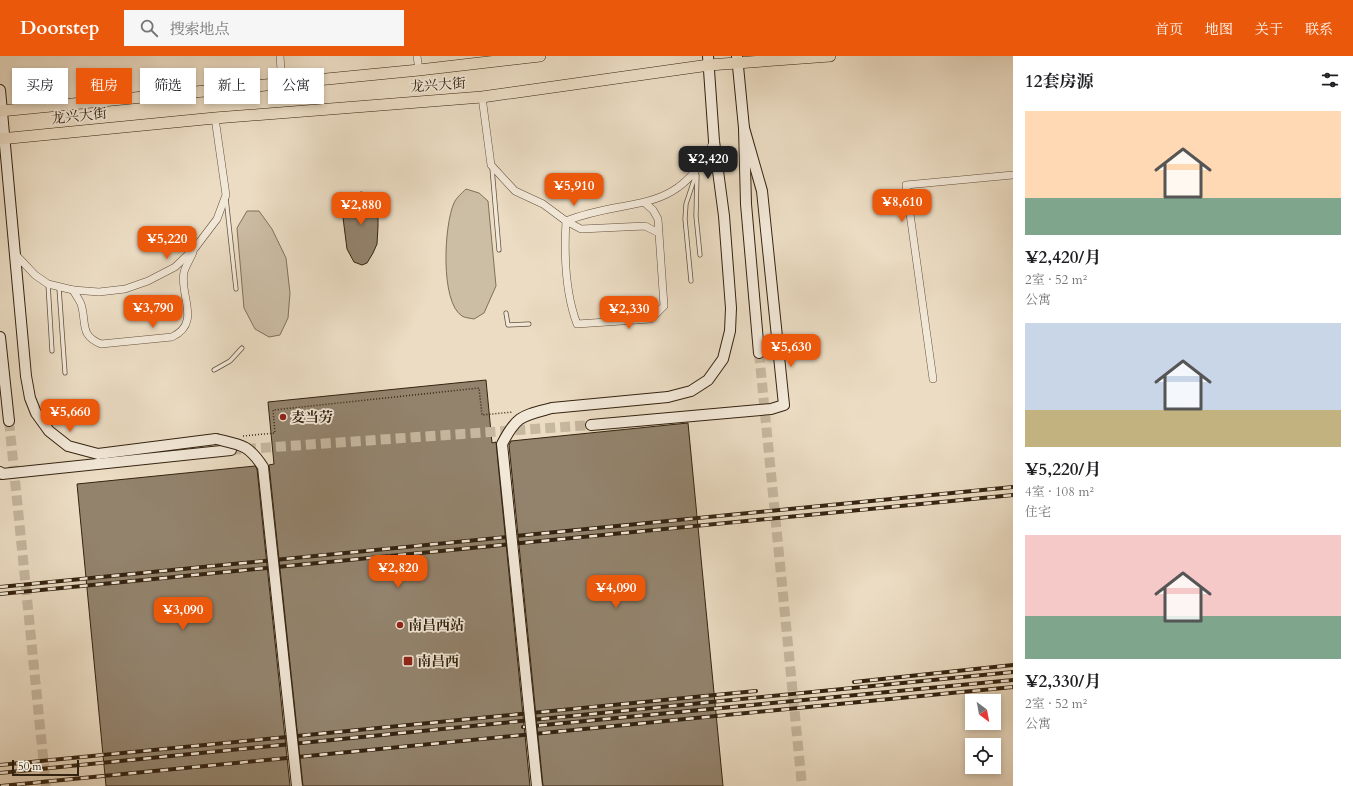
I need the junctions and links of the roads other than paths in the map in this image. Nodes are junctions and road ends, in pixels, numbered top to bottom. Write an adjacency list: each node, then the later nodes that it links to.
1 (280, 56): 7 (street)
2 (417, 56): 8 (street)
3 (540, 56): 8 (main road, 龙兴大街)
4 (830, 56): 6 (main road, 龙兴大街)
5 (709, 60): 6 (main road, 龙兴大街); 12 (main road, 龙兴大街); 17 (street)
6 (738, 60): 15 (street)
7 (281, 68)
8 (419, 70): 9 (main road, 龙兴大街)
9 (324, 79)
10 (268, 84): 13 (main road, 龙兴大街)
11 (0, 90): 13 (street)
12 (482, 97): 14 (main road, 龙兴大街); 18 (street)
13 (1, 111): 16 (street)
14 (215, 118): 16 (main road, 龙兴大街); 21 (street)
15 (744, 128): 39 (street); 44 (street)
16 (2, 139): 28 (street)
17 (714, 141): 19 (street); 48 (street, bridge)
18 (491, 165): 23 (street); 26 (lane)
19 (697, 170): 22 (street); 27 (lane); 29 (lane)
20 (1013, 175): 42 (street)
21 (226, 195): 25 (street); 32 (lane)
22 (645, 203): 23 (street); 24 (street)
23 (566, 221): 24 (street); 24 (street)
24 (659, 234)
25 (195, 248): 33 (street); 33 (street)
26 (499, 250)
27 (700, 254)
28 (17, 256): 30 (street); 47 (street, bridge)
29 (691, 281)
30 (48, 284): 31 (street); 38 (lane)
31 (59, 288): 33 (street); 41 (lane)
32 (236, 289)
33 (73, 290)
34 (506, 313): 35 (lane)
35 (529, 324)
36 (0, 337): 43 (street)
37 (242, 348): 40 (lane)
38 (52, 351)
39 (759, 353)
40 (214, 370)
41 (65, 373)
42 (933, 380)
43 (9, 421)
44 (591, 425)
45 (232, 450): 46 (street)
46 (0, 472)
47 (297, 786)
48 (537, 786)

